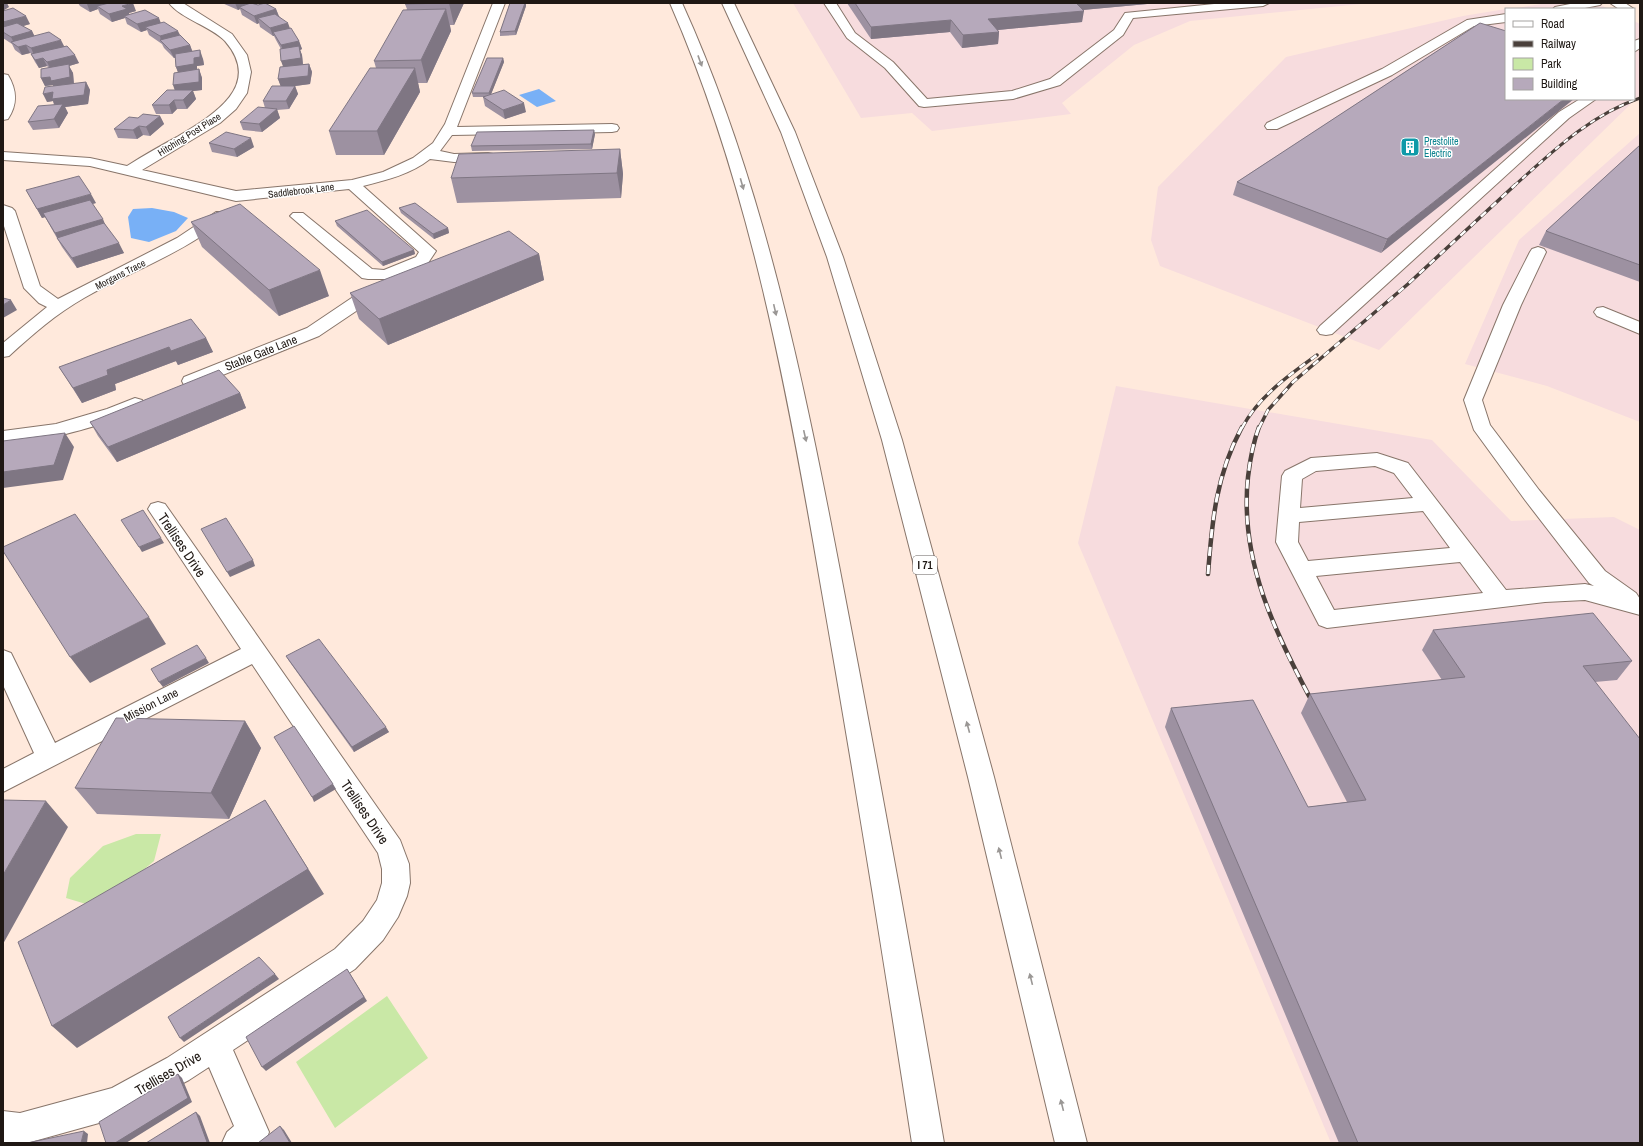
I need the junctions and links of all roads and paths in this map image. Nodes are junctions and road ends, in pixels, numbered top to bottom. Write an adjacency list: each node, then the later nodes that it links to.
1 (175, 3): 21 (main road, Hitching Post Place)
2 (499, 3): 17 (main road, Saddlebrook Lane)
3 (676, 3): 52 (main road, one-way to 52)
4 (728, 3): 53 (main road, I 71, one-way to 4)
5 (830, 3): 6 (main road)
6 (1263, 3)
7 (1596, 3): 9 (main road)
8 (1616, 3): 10 (main road)
9 (1565, 8)
10 (1626, 8)
11 (1503, 20): 15 (main road)
12 (3, 78): 14 (main road)
13 (1587, 100): 32 (main road)
14 (3, 116)
15 (1272, 126)
16 (612, 128): 17 (main road)
17 (447, 131): 18 (main road, Saddlebrook Lane)
18 (429, 154): 20 (main road); 22 (main road, Saddlebrook Lane)
19 (3, 156): 21 (main road, Saddlebrook Lane)
20 (500, 156)
21 (129, 170): 23 (main road, Saddlebrook Lane)
22 (352, 184): 23 (main road, Saddlebrook Lane); 25 (main road)
23 (236, 196): 30 (main road, Morgans Trace)
24 (3, 210): 28 (main road)
25 (298, 216)
26 (3, 251): 28 (main road)
27 (1538, 252): 44 (main road)
28 (21, 253): 30 (main road)
29 (441, 262): 35 (main road, Stable Gate Lane)
30 (59, 306): 34 (main road, Morgans Trace)
31 (1603, 312): 33 (main road)
32 (1326, 330)
33 (1640, 330)
34 (3, 352)
35 (173, 389)
36 (151, 398): 37 (main road)
37 (3, 437)
38 (1428, 504): 40 (main road); 40 (main road); 41 (main road)
39 (158, 509): 45 (main road, Trellises Drive)
40 (1289, 516): 42 (main road)
41 (1466, 554): 42 (main road); 43 (main road)
42 (1301, 570): 43 (main road)
43 (1500, 599): 44 (main road)
44 (1640, 607)
45 (255, 652): 47 (main road, Mission Lane); 49 (main road, Trellises Drive)
46 (3, 659): 47 (main road)
47 (49, 757): 48 (main road, Mission Lane)
48 (3, 781)
49 (215, 1045): 50 (main road, Trellises Drive); 51 (main road)
50 (3, 1127)
51 (238, 1143)
52 (928, 1143)
53 (1071, 1143)

